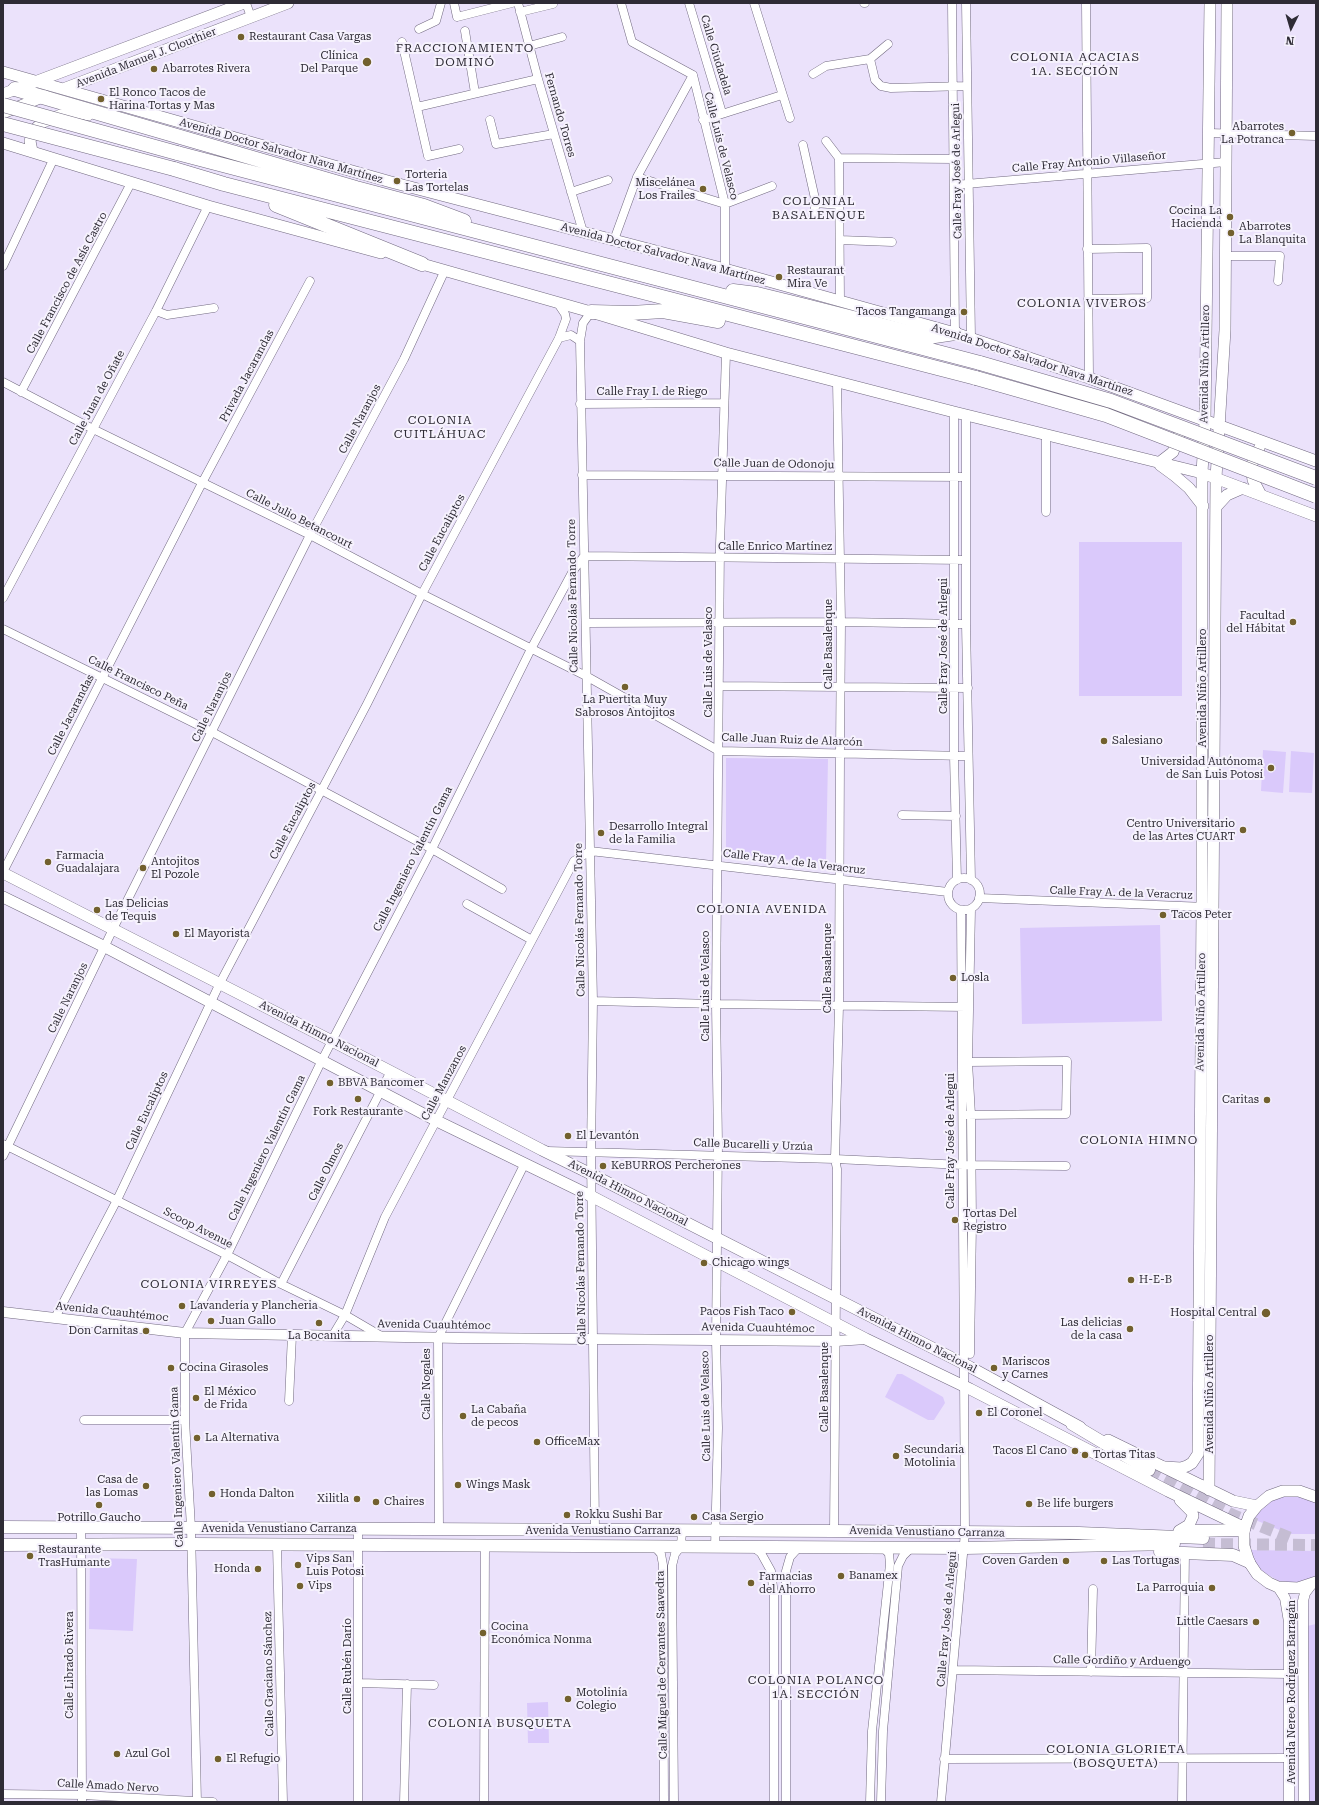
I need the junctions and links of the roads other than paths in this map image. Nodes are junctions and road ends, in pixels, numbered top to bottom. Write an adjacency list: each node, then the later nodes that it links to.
1 (245, 3): 17 (street); 29 (main road, Avenida Manuel J. Clouthier)
2 (288, 3): 17 (main road, Avenida Manuel J. Clouthier)
3 (441, 3): 18 (street)
4 (454, 3): 5 (street)
5 (512, 3)
6 (518, 3): 16 (street, Fernando Torres)
7 (621, 3): 27 (street)
8 (689, 3): 40 (street, Calle Ciudadela)
9 (754, 3): 35 (street)
10 (952, 3): 30 (street, Calle Fray José de Arlegui)
11 (966, 3): 31 (street, Calle Fray José de Arlegui)
12 (1086, 3): 62 (street)
13 (1210, 3): 46 (main road, Avenida Niño Artillero)
14 (1226, 3): 48 (main road, Avenida Niño Artillero)
15 (553, 4): 16 (street)
16 (520, 12): 23 (street, Fernando Torres)
17 (251, 17): 32 (main road, Avenida Manuel J. Clouthier)
18 (419, 29)
19 (465, 31): 34 (street)
20 (562, 37): 23 (street)
21 (402, 42): 38 (street)
22 (888, 44): 24 (street)
23 (529, 46): 28 (street, Fernando Torres)
24 (870, 59): 26 (street); 30 (street)
25 (3, 72): 29 (main road, Avenida Doctor Salvador Nava Martínez)
26 (813, 74)
27 (693, 75): 44 (street, Calle Luis de Velasco); 63 (street)
28 (538, 79): 34 (street); 47 (street, Fernando Torres)
29 (36, 81): 32 (main road, Avenida Doctor Salvador Nava Martínez); 33 (main road, Avenida Manuel J. Clouthier)
30 (952, 86): 31 (street); 58 (street, Calle Fray José de Arlegui)
31 (967, 86): 68 (street, Calle Fray José de Arlegui)
32 (64, 89): 36 (main road, Avenida Manuel J. Clouthier); 52 (main road, Avenida Doctor Salvador Nava Martínez)
33 (9, 92): 36 (highway)
34 (476, 93): 38 (street)
35 (782, 95): 40 (street); 41 (street)
36 (42, 97): 39 (main road, Avenida Manuel J. Clouthier); 42 (highway)
37 (3, 105): 82 (highway, Avenida Doctor Salvador Nava Martínez, bridge)
38 (417, 107): 54 (street)
39 (3, 113)
40 (722, 113): 44 (street)
41 (790, 118)
42 (115, 119): 55 (main road); 61 (highway)
43 (490, 120): 47 (street)
44 (703, 120): 74 (street, Calle Luis de Velasco)
45 (3, 124): 67 (highway, bridge)
46 (1209, 133): 48 (street); 60 (main road, Avenida Niño Artillero)
47 (554, 134): 72 (street, Fernando Torres)
48 (1226, 134): 49 (street); 59 (main road, Avenida Niño Artillero)
49 (1316, 136)
50 (826, 141): 57 (street)
51 (3, 143): 55 (main road)
52 (257, 145): 61 (main road); 65 (main road, Avenida Doctor Salvador Nava Martínez)
53 (803, 145): 73 (street)
54 (459, 150)
55 (32, 151): 56 (main road)
56 (54, 158): 66 (main road); 86 (street)
57 (839, 158): 58 (street); 76 (street)
58 (954, 159): 69 (street, Calle Fray José de Arlegui)
59 (1226, 162): 60 (street, Calle Fray Antonio Villaseñor); 84 (main road, Avenida Niño Artillero)
60 (1208, 163): 62 (street, Calle Fray Antonio Villaseñor); 113 (main road, Avenida Niño Artillero)
61 (275, 165): 71 (highway)
62 (1088, 173): 68 (street, Calle Fray Antonio Villaseñor); 83 (street)
63 (637, 176): 74 (street); 79 (street)
64 (608, 180): 72 (street)
65 (391, 182): 71 (main road); 78 (main road, Avenida Doctor Salvador Nava Martínez)
66 (131, 183): 75 (main road); 107 (street, Calle Francisco de Asís Castro)
67 (224, 184): 85 (highway); 98 (highway)
68 (969, 184): 69 (street, Calle Fray Antonio Villaseñor); 101 (street, Calle Fray José de Arlegui)
69 (954, 185): 99 (street, Calle Fray José de Arlegui)
70 (772, 186): 74 (street)
71 (356, 188): 82 (highway)
72 (571, 192): 78 (street, Fernando Torres)
73 (816, 203): 76 (street); 77 (street)
74 (725, 204): 87 (street, Calle Luis de Velasco)
75 (208, 206): 85 (main road); 96 (street, Calle Juan de Oñate)
76 (840, 206): 80 (street)
77 (813, 216)
78 (583, 232): 79 (main road, Avenida Doctor Salvador Nava Martínez)
79 (614, 240): 87 (main road, Avenida Doctor Salvador Nava Martínez)
80 (840, 240): 81 (street); 94 (street)
81 (892, 242)
82 (540, 249): 91 (highway, Avenida Doctor Salvador Nava Martínez)
83 (1087, 249): 92 (street); 92 (street)
84 (1225, 256): 90 (street); 114 (main road, Avenida Niño Artillero)
85 (422, 264): 88 (main road)
86 (3, 266)
87 (725, 269): 94 (main road, Avenida Doctor Salvador Nava Martínez)
88 (445, 270): 93 (main road); 136 (street, Calle Naranjos)
89 (310, 280): 128 (street, Privada Jacarandas)
90 (1278, 281)
91 (680, 285): 99 (highway); 127 (highway, Avenida Doctor Salvador Nava Martínez, bridge)
92 (1088, 299): 104 (street)
93 (557, 302): 97 (main road); 100 (street, Calle Eucaliptos)
94 (840, 302): 99 (main road, Avenida Doctor Salvador Nava Martínez)
95 (214, 308): 96 (street)
96 (156, 312): 115 (street, Calle Juan de Oñate)
97 (591, 312): 98 (highway); 102 (street, Calle Nicolás Fernando Torre); 103 (main road)
98 (786, 330): 131 (highway, bridge)
99 (955, 333): 101 (main road, Avenida Doctor Salvador Nava Martínez)
100 (559, 338): 102 (street); 142 (street, Calle Eucaliptos)
101 (971, 338): 104 (main road, Avenida Doctor Salvador Nava Martínez)
102 (580, 341): 109 (street, Calle Nicolás Fernando Torre)
103 (726, 352): 105 (main road); 108 (street, Calle Luis de Velasco)
104 (1089, 378): 110 (main road, Avenida Doctor Salvador Nava Martínez)
105 (837, 381): 111 (main road); 123 (street, Calle Basalenque)
106 (3, 382): 107 (street, Calle Julio Betancourt)
107 (21, 392): 115 (street, Calle Julio Betancourt)
108 (723, 403): 109 (street, Calle Fray I. de Riego); 121 (street, Calle Luis de Velasco)
109 (580, 404): 122 (street, Calle Nicolás Fernando Torre)
110 (1172, 408): 113 (main road, Avenida Doctor Salvador Nava Martínez); 119 (main road)
111 (954, 412): 112 (main road); 124 (street, Calle Fray José de Arlegui)
112 (966, 414): 116 (main road); 125 (street, Calle Fray José de Arlegui)
113 (1205, 421): 114 (main road, Avenida Doctor Salvador Nava Martínez); 120 (main road, Avenida Niño Artillero)
114 (1220, 426): 117 (main road, Avenida Doctor Salvador Nava Martínez); 126 (main road, Avenida Niño Artillero)
115 (94, 429): 128 (street, Calle Julio Betancourt); 143 (street, Calle Juan de Oñate)
116 (1046, 435): 119 (main road); 134 (street)
117 (1264, 442): 118 (main road, Avenida Doctor Salvador Nava Martínez); 130 (main road)
118 (1316, 461)
119 (1157, 462): 120 (main road); 132 (main road)
120 (1202, 473): 126 (main road); 132 (main road, Avenida Niño Artillero)
121 (722, 474): 122 (street, Calle Juan de Odonoju); 123 (street, Calle Juan de Odonoju); 138 (street, Calle Luis de Velasco)
122 (582, 475): 137 (street, Calle Nicolás Fernando Torre)
123 (838, 476): 124 (street, Calle Juan de Odonoju); 139 (street, Calle Basalenque)
124 (954, 476): 125 (street, Calle Juan de Odonoju); 140 (street, Calle Fray José de Arlegui)
125 (966, 477): 141 (street, Calle Fray José de Arlegui)
126 (1216, 478): 129 (main road); 133 (main road, Avenida Niño Artillero)
127 (1316, 478)
128 (202, 483): 136 (street, Calle Julio Betancourt); 152 (street, Calle Jacarandas)
129 (1243, 488): 130 (main road); 133 (main road)
130 (1261, 495): 135 (main road)
131 (1316, 496)
132 (1203, 506): 157 (main road, Avenida Niño Artillero)
133 (1216, 507): 158 (main road, Avenida Niño Artillero)
134 (1046, 512)
135 (1316, 516)
136 (310, 535): 142 (street, Calle Julio Betancourt); 159 (street, Calle Naranjos)
137 (584, 556): 138 (street, Calle Enrico Martínez); 145 (street, Calle Nicolás Fernando Torre); 150 (street, Calle Ingeniero Valentín Gama)
138 (720, 558): 139 (street, Calle Enrico Martínez); 146 (street, Calle Luis de Velasco)
139 (839, 559): 140 (street, Calle Enrico Martínez); 144 (street, Calle Basalenque)
140 (954, 560): 141 (street, Calle Enrico Martínez); 147 (street, Calle Fray José de Arlegui)
141 (966, 560): 148 (street, Calle Fray José de Arlegui)
142 (422, 594): 150 (street, Calle Julio Betancourt); 164 (street, Calle Eucaliptos)
143 (3, 598)
144 (841, 622): 146 (street); 147 (street); 154 (street, Calle Basalenque)
145 (587, 623): 146 (street); 151 (street, Calle Nicolás Fernando Torre)
146 (720, 623): 153 (street, Calle Luis de Velasco)
147 (955, 624): 148 (street); 155 (street, Calle Fray José de Arlegui)
148 (966, 624): 156 (street, Calle Fray José de Arlegui)
149 (3, 629): 152 (street, Calle Francisco Peña)
150 (531, 649): 151 (street, Calle Julio Betancourt); 167 (street, Calle Ingeniero Valentín Gama)
151 (586, 676): 160 (street, Calle Juan Ruiz de Alarcón); 168 (street, Calle Nicolás Fernando Torre)
152 (102, 678): 159 (street, Calle Francisco Peña); 170 (street, Calle Jacarandas)
153 (720, 686): 154 (street); 160 (street, Calle Luis de Velasco)
154 (840, 688): 155 (street); 161 (street, Calle Basalenque)
155 (955, 688): 156 (street); 162 (street, Calle Fray José de Arlegui)
156 (968, 688): 163 (street, Calle Fray José de Arlegui)
157 (1202, 722): 158 (main road); 179 (main road, Avenida Niño Artillero)
158 (1214, 722): 179 (main road, Avenida Niño Artillero)
159 (212, 732): 164 (street, Calle Francisco Peña); 182 (street, Calle Naranjos)
160 (719, 751): 161 (street, Calle Juan Ruiz de Alarcón); 169 (street, Calle Luis de Velasco)
161 (840, 754): 162 (street, Calle Juan Ruiz de Alarcón); 171 (street, Calle Basalenque)
162 (954, 756): 163 (street, Calle Juan Ruiz de Alarcón); 166 (street, Calle Fray José de Arlegui)
163 (968, 756): 173 (street, Calle Fray José de Arlegui)
164 (322, 790): 167 (street, Calle Francisco Peña); 185 (street, Calle Eucaliptos)
165 (902, 815): 166 (street)
166 (956, 816): 172 (street, Calle Fray José de Arlegui)
167 (432, 849): 174 (street, Calle Francisco Peña); 191 (street, Calle Ingeniero Valentín Gama)
168 (590, 851): 169 (street, Calle Fray A. de la Veracruz); 183 (street, Calle Manzanos); 186 (street, Calle Nicolás Fernando Torre)
169 (718, 864): 171 (street, Calle Fray A. de la Veracruz); 188 (street, Calle Luis de Velasco)
170 (3, 873): 182 (main road, Avenida Himno Nacional)
171 (839, 878): 175 (street, Calle Fray A. de la Veracruz); 189 (street, Calle Basalenque)
172 (957, 880): 173 (street); 175 (street)
173 (970, 880): 177 (street)
174 (502, 889)
175 (948, 892): 181 (street)
176 (3, 897): 184 (main road, Avenida Himno Nacional)
177 (979, 898): 179 (street, Calle Fray A. de la Veracruz); 180 (street)
178 (467, 904): 183 (street)
179 (1208, 907): 212 (main road, Avenida Niño Artillero)
180 (971, 908): 181 (street); 190 (street, Calle Fray José de Arlegui)
181 (961, 910): 190 (street, Calle Fray José de Arlegui)
182 (113, 929): 184 (street, Calle Naranjos); 185 (main road, Avenida Himno Nacional)
183 (532, 940): 196 (street, Calle Manzanos)
184 (105, 946): 187 (main road, Avenida Himno Nacional); 199 (street, Calle Naranjos)
185 (220, 983): 187 (street, Calle Eucaliptos); 191 (main road, Avenida Himno Nacional)
186 (593, 1001): 188 (street); 201 (street, Calle Nicolás Fernando Torre)
187 (210, 1003): 192 (main road, Avenida Himno Nacional); 210 (street, Calle Eucaliptos)
188 (716, 1004): 189 (street); 202 (street, Calle Luis de Velasco)
189 (839, 1006): 190 (street); 204 (street, Calle Basalenque)
190 (965, 1007): 193 (street, Calle Fray José de Arlegui); 197 (street, Calle Fray José de Arlegui)
191 (332, 1041): 192 (street, Calle Ingeniero Valentín Gama); 194 (main road, Avenida Himno Nacional)
192 (322, 1060): 195 (main road, Avenida Himno Nacional); 215 (street, Calle Ingeniero Valentín Gama)
193 (968, 1062): 197 (street, Calle Fray José de Arlegui); 197 (street)
194 (391, 1071): 195 (street, Calle Olmos); 196 (main road, Avenida Himno Nacional)
195 (380, 1091): 198 (main road, Avenida Himno Nacional); 217 (street, Calle Olmos)
196 (447, 1101): 198 (street, Calle Manzanos); 200 (main road, Avenida Himno Nacional)
197 (967, 1115): 206 (street, Calle Fray José de Arlegui)
198 (437, 1121): 205 (main road, Avenida Himno Nacional); 221 (street, Calle Manzanos)
199 (6, 1145): 203 (street, Calle Naranjos); 210 (street, Scoop Avenue)
200 (542, 1150): 201 (street, Calle Bucarelli y Urzúa); 208 (main road, Avenida Himno Nacional)
201 (591, 1153): 202 (street, Calle Bucarelli y Urzúa); 208 (street, Calle Nicolás Fernando Torre)
202 (718, 1155): 204 (street, Calle Bucarelli y Urzúa); 211 (street, Calle Luis de Velasco)
203 (3, 1156)
204 (835, 1159): 206 (street, Calle Bucarelli y Urzúa); 219 (street, Calle Basalenque)
205 (525, 1163): 209 (main road, Avenida Himno Nacional); 228 (street, Calle Nogales)
206 (967, 1164): 207 (street, Calle Bucarelli y Urzúa); 213 (street, Calle Fray José de Arlegui); 214 (street, Calle Fray José de Arlegui)
207 (1066, 1166)
208 (591, 1174): 209 (street, Calle Nicolás Fernando Torre); 211 (main road, Avenida Himno Nacional)
209 (591, 1196): 216 (main road, Avenida Himno Nacional); 229 (street, Calle Nicolás Fernando Torre)
210 (117, 1200): 215 (street, Scoop Avenue); 222 (street, Calle Eucaliptos)
211 (717, 1238): 216 (street, Calle Luis de Velasco); 219 (main road, Avenida Himno Nacional)
212 (1205, 1244): 239 (main road, Avenida Niño Artillero); 241 (main road, Avenida Niño Artillero)
213 (962, 1250): 214 (street); 218 (street, Calle Fray José de Arlegui)
214 (971, 1250): 218 (street, Calle Fray José de Arlegui)
215 (227, 1255): 217 (street, Scoop Avenue); 224 (street, Calle Ingeniero Valentín Gama)
216 (717, 1261): 223 (main road, Avenida Himno Nacional); 231 (street, Calle Luis de Velasco)
217 (281, 1284): 221 (street, Scoop Avenue)
218 (968, 1297): 233 (street, Calle Fray José de Arlegui)
219 (836, 1299): 223 (street, Calle Basalenque); 233 (main road, Avenida Himno Nacional)
220 (3, 1312): 222 (street, Avenida Cuauhtémoc)
221 (345, 1314): 226 (street, Calle Manzanos); 227 (street, Scoop Avenue)
222 (55, 1318): 224 (street, Avenida Cuauhtémoc)
223 (836, 1322): 230 (main road, Avenida Himno Nacional); 232 (street, Calle Basalenque)
224 (186, 1333): 225 (street, Avenida Cuauhtémoc); 237 (street, Calle Ingeniero Valentín Gama)
225 (292, 1335): 226 (street, Avenida Cuauhtémoc); 235 (street)
226 (333, 1335): 227 (street, Avenida Cuauhtémoc)
227 (381, 1336): 228 (street, Avenida Cuauhtémoc)
228 (438, 1338): 229 (street, Avenida Cuauhtémoc); 250 (street, Calle Nogales)
229 (593, 1338): 231 (street, Avenida Cuauhtémoc); 251 (street, Calle Nicolás Fernando Torre)
230 (866, 1338): 232 (street, Avenida Cuauhtémoc); 234 (main road, Avenida Himno Nacional)
231 (716, 1340): 232 (street, Avenida Cuauhtémoc); 253 (street, Calle Luis de Velasco)
232 (836, 1341): 254 (street, Calle Basalenque)
233 (968, 1366): 234 (street, Calle Fray José de Arlegui); 238 (main road, Avenida Himno Nacional)
234 (967, 1387): 242 (main road, Avenida Himno Nacional); 256 (street, Calle Fray José de Arlegui)
235 (289, 1401)
236 (84, 1420): 237 (street)
237 (185, 1420): 247 (street, Calle Ingeniero Valentín Gama)
238 (1072, 1424): 239 (main road, Avenida Himno Nacional); 240 (main road)
239 (1165, 1467): 241 (main road, Avenida Himno Nacional)
240 (1148, 1470)
241 (1209, 1490): 244 (main road, Avenida Himno Nacional)
242 (1168, 1491): 249 (main road, Avenida Himno Nacional); 255 (main road)
243 (1315, 1494): 244 (main road)
244 (1257, 1506): 249 (main road)
245 (3, 1527): 246 (main road, Avenida Venustiano Carranza)
246 (80, 1527): 247 (main road, Avenida Venustiano Carranza); 258 (street, Calle Librado Rivera)
247 (191, 1528): 248 (main road, Avenida Venustiano Carranza); 259 (street, Calle Ingeniero Valentín Gama)
248 (358, 1529): 250 (main road, Avenida Venustiano Carranza); 262 (street, Calle Rubén Darío)
249 (1244, 1529): 255 (main road); 274 (main road)
250 (439, 1530): 251 (main road, Avenida Venustiano Carranza)
251 (595, 1530): 252 (main road, Avenida Venustiano Carranza)
252 (682, 1531): 253 (main road, Avenida Venustiano Carranza); 264 (street, Calle Miguel de Cervantes Saavedra)
253 (715, 1531): 254 (main road, Avenida Venustiano Carranza); 267 (street, Calle Luis de Velasco)
254 (834, 1531): 256 (main road, Avenida Venustiano Carranza)
255 (1179, 1531): 257 (main road)
256 (966, 1532): 257 (main road, Avenida Venustiano Carranza); 272 (street, Calle Fray José de Arlegui)
257 (1079, 1533): 270 (main road, Avenida Venustiano Carranza)
258 (81, 1544): 259 (main road, Avenida Venustiano Carranza); 260 (main road, Avenida Venustiano Carranza); 303 (street, Calle Librado Rivera)
259 (191, 1544): 261 (main road, Avenida Venustiano Carranza); 304 (street, Calle Ingeniero Valentín Gama)
260 (3, 1545)
261 (277, 1545): 262 (main road, Avenida Venustiano Carranza); 306 (street, Calle Graciano Sánchez)
262 (358, 1545): 263 (main road, Avenida Venustiano Carranza); 286 (street, Calle Rubén Darío)
263 (485, 1546): 266 (main road, Avenida Venustiano Carranza); 309 (street)
264 (681, 1546): 266 (main road, Avenida Venustiano Carranza); 267 (main road, Avenida Venustiano Carranza); 290 (street, Calle Miguel de Cervantes Saavedra)
265 (753, 1546): 267 (main road, Avenida Venustiano Carranza); 268 (main road, Avenida Venustiano Carranza); 280 (street)
266 (655, 1547): 289 (street, Calle Miguel de Cervantes Saavedra)
267 (715, 1547)
268 (799, 1547): 269 (main road, Avenida Venustiano Carranza); 281 (street)
269 (883, 1547): 271 (main road, Avenida Venustiano Carranza); 278 (street)
270 (1075, 1547): 272 (main road, Avenida Venustiano Carranza); 273 (main road)
271 (912, 1548): 272 (main road, Avenida Venustiano Carranza); 279 (street)
272 (965, 1548): 282 (street, Calle Fray José de Arlegui)
273 (1185, 1552): 274 (main road); 284 (street)
274 (1248, 1562): 276 (main road)
275 (1314, 1584): 276 (main road); 319 (street, Avenida Nereo Rodríguez Barragán)
276 (1278, 1587): 285 (street, Avenida Nereo Rodríguez Barragán)
277 (1093, 1589): 283 (street)
278 (880, 1653): 279 (street); 291 (street)
279 (890, 1654): 292 (street)
280 (774, 1660): 281 (street); 295 (street)
281 (785, 1661): 296 (street)
282 (954, 1670): 283 (street, Calle Gordiño y Arduengo); 301 (street, Calle Fray José de Arlegui)
283 (1091, 1672): 284 (street, Calle Gordiño y Arduengo)
284 (1183, 1674): 285 (street, Calle Gordiño y Arduengo); 299 (street)
285 (1290, 1674): 300 (street, Avenida Nereo Rodríguez Barragán)
286 (359, 1683): 287 (street); 307 (street, Calle Rubén Darío)
287 (407, 1684): 288 (street); 308 (street)
288 (434, 1685)
289 (663, 1714): 290 (street); 293 (street, Calle Miguel de Cervantes Saavedra)
290 (673, 1714): 294 (street, Calle Miguel de Cervantes Saavedra)
291 (873, 1719): 292 (street); 314 (street)
292 (884, 1720): 315 (street)
293 (663, 1736): 294 (street); 297 (street, Calle Miguel de Cervantes Saavedra)
294 (673, 1737): 298 (street, Calle Miguel de Cervantes Saavedra)
295 (774, 1744): 296 (street); 312 (street)
296 (786, 1744): 313 (street)
297 (664, 1757): 298 (street); 310 (street, Calle Miguel de Cervantes Saavedra)
298 (674, 1758): 311 (street, Calle Miguel de Cervantes Saavedra)
299 (1184, 1758): 300 (street); 301 (street); 317 (street)
300 (1289, 1758): 318 (street, Avenida Nereo Rodríguez Barragán)
301 (944, 1759): 316 (street, Calle Fray José de Arlegui)
302 (3, 1794): 303 (street, Calle Amado Nervo)
303 (82, 1798): 304 (street, Calle Amado Nervo)
304 (197, 1802): 305 (street, Calle Amado Nervo)
305 (213, 1802)
306 (283, 1802)
307 (358, 1802)
308 (404, 1802)
309 (484, 1802)
310 (664, 1802)
311 (674, 1802)
312 (774, 1802)
313 (786, 1802)
314 (870, 1802)
315 (880, 1802)
316 (941, 1802)
317 (1182, 1802)
318 (1289, 1802)
319 (1304, 1802)

